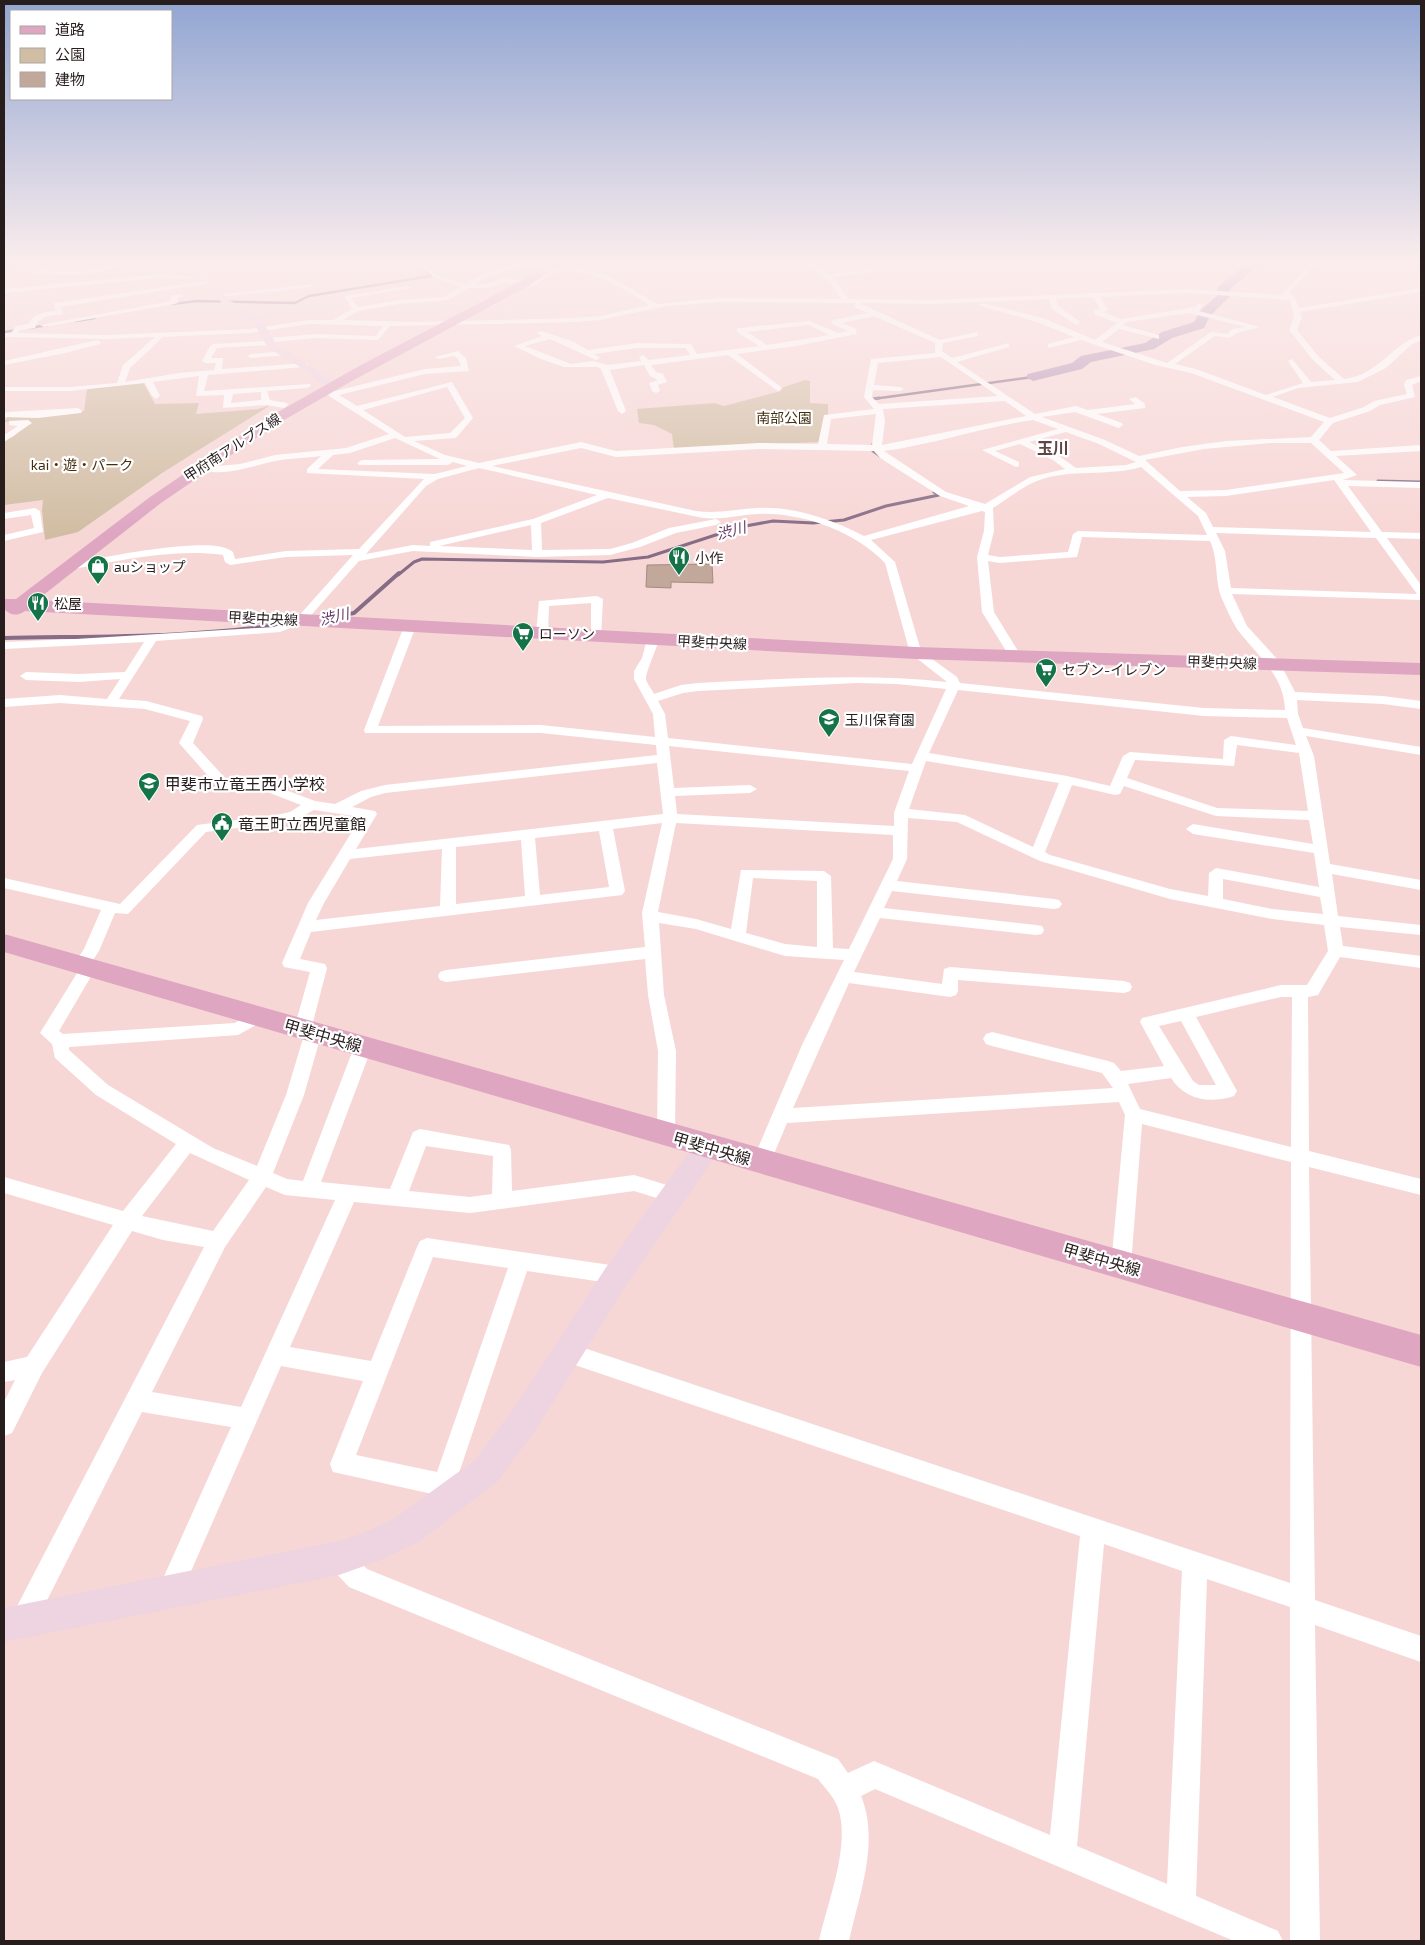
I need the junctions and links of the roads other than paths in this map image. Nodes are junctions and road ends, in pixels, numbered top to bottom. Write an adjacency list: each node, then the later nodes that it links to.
1 (51, 354): 25 (street)
2 (141, 354): 36 (street)
3 (210, 354): 31 (street)
4 (284, 354): 20 (street); 28 (street)
5 (390, 354): 40 (main road, 甲府南アルプス線)
6 (452, 354): 21 (street)
7 (456, 354): 41 (street)
8 (539, 354): 26 (street)
9 (588, 354): 26 (street)
10 (642, 354): 27 (street)
11 (693, 354): 22 (street)
12 (724, 354): 22 (street)
13 (732, 354): 44 (street)
14 (940, 354): 23 (street)
15 (964, 354): 23 (street)
16 (1130, 354): 29 (street)
17 (1185, 354): 29 (street)
18 (1311, 354): 35 (street)
19 (1397, 354): 35 (street)
20 (252, 356)
21 (439, 357)
22 (695, 357): 27 (street)
23 (946, 358): 39 (street); 53 (street)
24 (1292, 360): 38 (street)
25 (4, 363)
26 (595, 364): 30 (street)
27 (647, 364): 30 (street); 47 (street)
28 (304, 365): 31 (street); 40 (street)
29 (1169, 365): 52 (street)
30 (605, 368): 62 (street)
31 (218, 372): 32 (street)
32 (204, 373): 34 (street); 48 (street)
33 (1421, 378): 66 (street)
34 (148, 380): 36 (street); 50 (street)
35 (1344, 382): 38 (street)
36 (120, 385): 43 (street)
37 (308, 386): 46 (street)
38 (1307, 386): 52 (street)
39 (869, 387): 45 (street); 60 (street)
40 (329, 388): 41 (street); 57 (main road, 甲府南アルプス線); 59 (street); 82 (main road, 甲府南アルプス線)
41 (360, 388): 49 (street)
42 (4, 389): 43 (street)
43 (37, 389): 55 (street)
44 (778, 389)
45 (900, 389)
46 (264, 390): 48 (street); 56 (street)
47 (656, 391)
48 (229, 392): 56 (street)
49 (406, 394): 59 (street); 69 (street)
50 (156, 396)
51 (1020, 396): 53 (street)
52 (1267, 397): 66 (street)
53 (1006, 398): 60 (street); 64 (street)
54 (1133, 400): 63 (street)
55 (22, 402)
56 (266, 402): 57 (street)
57 (284, 405): 107 (main road, 甲府南アルプス線)
58 (14, 408): 65 (street)
59 (356, 409): 69 (street)
60 (879, 409): 73 (street); 74 (street)
61 (78, 411): 65 (street)
62 (622, 411)
63 (1086, 413): 64 (street); 67 (street)
64 (1034, 417): 68 (street); 74 (street)
65 (5, 419): 70 (street)
66 (1330, 421): 71 (street)
67 (1119, 425)
68 (1067, 429): 72 (street); 78 (street)
69 (399, 437): 76 (street); 80 (street)
70 (4, 439)
71 (1314, 440): 77 (street); 78 (street)
72 (1020, 442): 81 (street); 84 (street)
73 (822, 446): 74 (street); 83 (street)
74 (877, 448): 90 (street)
75 (1421, 448): 77 (street)
76 (329, 454): 79 (street); 82 (street)
77 (1329, 454): 86 (street)
78 (1140, 461): 84 (street); 88 (street)
79 (321, 462): 80 (street); 85 (street)
80 (462, 462): 83 (street)
81 (1016, 464)
82 (201, 466): 103 (main road, 甲府南アルプス線)
83 (476, 466): 85 (street); 89 (street)
84 (1073, 470): 90 (street)
85 (436, 477): 101 (street)
86 (1338, 480): 87 (street); 88 (street); 95 (street)
87 (1421, 485)
88 (1178, 494): 94 (street)
89 (607, 495): 92 (street); 98 (street)
90 (984, 507): 98 (street); 102 (street)
91 (4, 516): 97 (street)
92 (536, 521): 99 (street); 100 (street)
93 (726, 521): 100 (street)
94 (1212, 534): 95 (street); 102 (street); 104 (street)
95 (1378, 535): 96 (street); 105 (street)
96 (1421, 536)
97 (4, 538)
98 (865, 539): 116 (street)
99 (413, 548): 100 (street); 101 (street)
100 (537, 554)
101 (358, 556): 103 (street); 109 (street)
102 (982, 557): 117 (street)
103 (68, 567): 107 (main road, 甲府南アルプス線)
104 (1226, 591): 106 (street); 118 (street)
105 (1421, 592)
106 (1421, 597)
107 (9, 604): 108 (main road, 甲府南アルプス線); 109 (main road, 甲斐中央線)
108 (4, 617)
109 (301, 620): 110 (main road, 甲斐中央線); 113 (street)
110 (410, 626): 111 (main road, 甲斐中央線); 130 (street)
111 (542, 633): 112 (main road, 甲斐中央線); 112 (street)
112 (597, 636): 114 (main road, 甲斐中央線)
113 (154, 637): 115 (street); 120 (street)
114 (653, 639): 116 (main road, 甲斐中央線); 124 (street)
115 (4, 645)
116 (916, 653): 117 (main road, 甲斐中央線); 122 (street)
117 (1015, 656): 118 (main road, 甲斐中央線)
118 (1275, 664): 119 (main road, 甲斐中央線); 123 (street)
119 (1421, 669)
120 (129, 675): 121 (street); 125 (street)
121 (26, 676)
122 (954, 685): 124 (street); 128 (street); 134 (street)
123 (1291, 696): 127 (street); 128 (street)
124 (651, 699): 130 (street)
125 (111, 702): 126 (street); 139 (street)
126 (4, 703)
127 (1421, 706)
128 (1292, 714): 129 (street)
129 (1298, 731): 131 (street); 132 (street)
130 (660, 740): 133 (street); 134 (street)
131 (1305, 750): 136 (street); 143 (street)
132 (1421, 751)
133 (663, 758): 138 (street); 140 (street)
134 (918, 762): 135 (street); 141 (street)
135 (1067, 780): 136 (street); 152 (street)
136 (1120, 780): 142 (street)
137 (750, 789): 138 (street)
138 (667, 792): 144 (street)
139 (312, 805): 140 (street); 162 (street)
140 (337, 809): 153 (street)
141 (901, 813): 147 (street); 152 (street)
142 (1221, 813): 143 (street); 149 (street)
143 (1317, 816): 151 (street)
144 (670, 818): 145 (street); 147 (street); 165 (street)
145 (605, 826): 148 (street); 159 (street)
146 (1194, 829): 149 (street)
147 (900, 831): 156 (street)
148 (528, 834): 150 (street); 159 (street)
149 (1224, 834): 151 (street)
150 (449, 843): 153 (street); 163 (street)
151 (1322, 850): 154 (street)
152 (1037, 854): 160 (street)
153 (345, 855): 167 (street)
154 (1325, 868): 157 (street); 158 (street)
155 (4, 883): 162 (street)
156 (888, 885): 161 (street); 164 (street)
157 (1421, 886)
158 (1329, 894): 160 (street); 166 (street)
159 (533, 901): 163 (street)
160 (1215, 903): 166 (street)
161 (1054, 904)
162 (110, 907): 177 (street)
163 (448, 910): 167 (street)
164 (874, 912): 168 (street); 175 (street)
165 (650, 916): 170 (street); 173 (street)
166 (1332, 920): 169 (street); 172 (street)
167 (306, 927): 184 (street)
168 (1036, 930)
169 (1421, 930)
170 (738, 936): 174 (street); 174 (street)
171 (4, 943): 177 (main road, 甲斐中央線)
172 (1336, 951): 176 (street); 181 (street)
173 (653, 952): 178 (street); 192 (street)
174 (825, 953): 175 (street)
175 (853, 955): 179 (street)
176 (1421, 962)
177 (85, 966): 183 (main road, 甲斐中央線); 186 (street)
178 (446, 976)
179 (844, 976): 180 (street); 191 (street)
180 (1124, 986)
181 (1300, 991): 182 (street); 195 (street)
182 (1185, 1013): 188 (street); 188 (street)
183 (259, 1016): 184 (main road, 甲斐中央線); 186 (street)
184 (308, 1030): 187 (main road, 甲斐中央線); 197 (street)
185 (992, 1039): 189 (street)
186 (60, 1041): 193 (street)
187 (363, 1046): 192 (main road, 甲斐中央線); 200 (street)
188 (1176, 1071): 189 (street)
189 (1121, 1086): 190 (street); 191 (street)
190 (1134, 1115): 195 (street); 208 (street)
191 (780, 1116): 196 (street)
192 (666, 1134): 194 (main road, 甲斐中央線)
193 (188, 1142): 197 (street); 205 (street)
194 (708, 1146): 196 (main road, 甲斐中央線); 202 (street)
195 (1300, 1156): 199 (street); 210 (street)
196 (761, 1162): 208 (main road, 甲斐中央線)
197 (262, 1177): 200 (street); 206 (street)
198 (4, 1185): 205 (street)
199 (1421, 1187)
200 (309, 1190): 201 (street)
201 (347, 1195): 203 (street); 213 (street)
202 (673, 1195): 204 (street); 209 (street)
203 (396, 1199): 204 (street); 204 (street)
204 (502, 1201)
205 (127, 1221): 206 (street); 214 (street)
206 (218, 1241): 217 (street)
207 (521, 1260): 209 (street); 216 (street); 220 (street)
208 (1121, 1265): 210 (main road, 甲斐中央線)
209 (616, 1275): 212 (street)
210 (1300, 1316): 211 (main road, 甲斐中央線); 225 (street)
211 (1421, 1351)
212 (566, 1352): 220 (street); 221 (street)
213 (275, 1355): 216 (street); 218 (street)
214 (34, 1366): 215 (street); 219 (street)
215 (4, 1372)
216 (377, 1372): 220 (street)
217 (136, 1400): 218 (street); 226 (street)
218 (247, 1419): 224 (street)
219 (4, 1425)
220 (454, 1486): 222 (street)
221 (1093, 1529): 223 (street); 229 (street)
222 (339, 1558): 224 (street); 228 (street)
223 (1195, 1563): 225 (street); 230 (street)
224 (169, 1592): 226 (street)
225 (1302, 1603): 227 (street); 233 (street)
226 (13, 1623)
227 (1421, 1649)
228 (844, 1790): 229 (street); 231 (street)
229 (1062, 1854): 230 (street)
230 (1181, 1904): 232 (street)
231 (834, 1941)
232 (1268, 1941)
233 (1305, 1941)

